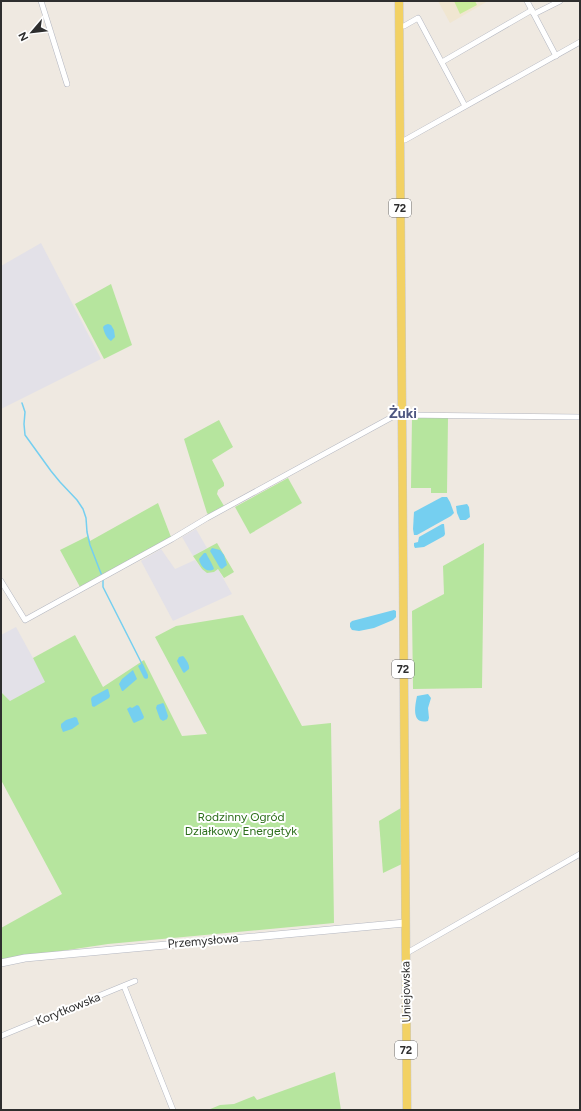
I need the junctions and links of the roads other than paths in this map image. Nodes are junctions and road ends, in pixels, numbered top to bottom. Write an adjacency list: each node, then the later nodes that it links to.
1 (41, 1): 10 (street)
2 (399, 1): 6 (main road, 72)
3 (527, 1): 5 (street)
4 (560, 1): 5 (street)
5 (533, 12): 8 (street); 9 (street)
6 (399, 26): 9 (street); 12 (main road, 72)
7 (580, 42): 8 (street)
8 (556, 56): 11 (street)
9 (442, 62): 11 (street)
10 (67, 84)
11 (465, 106): 12 (street)
12 (400, 140): 13 (main road, 72)
13 (402, 415): 14 (street); 15 (street); 17 (main road, 72)
14 (580, 417)
15 (1, 581)
16 (580, 854): 18 (street)
17 (405, 923): 18 (main road, Uniejowska / 72); 19 (main road, Przemysłowa)
18 (405, 954): 24 (main road, Uniejowska / 72)
19 (1, 963)
20 (135, 981): 21 (street, Korytkowska)
21 (124, 986): 22 (street, Korytkowska); 23 (street)
22 (1, 1036)
23 (173, 1110)
24 (407, 1110)

